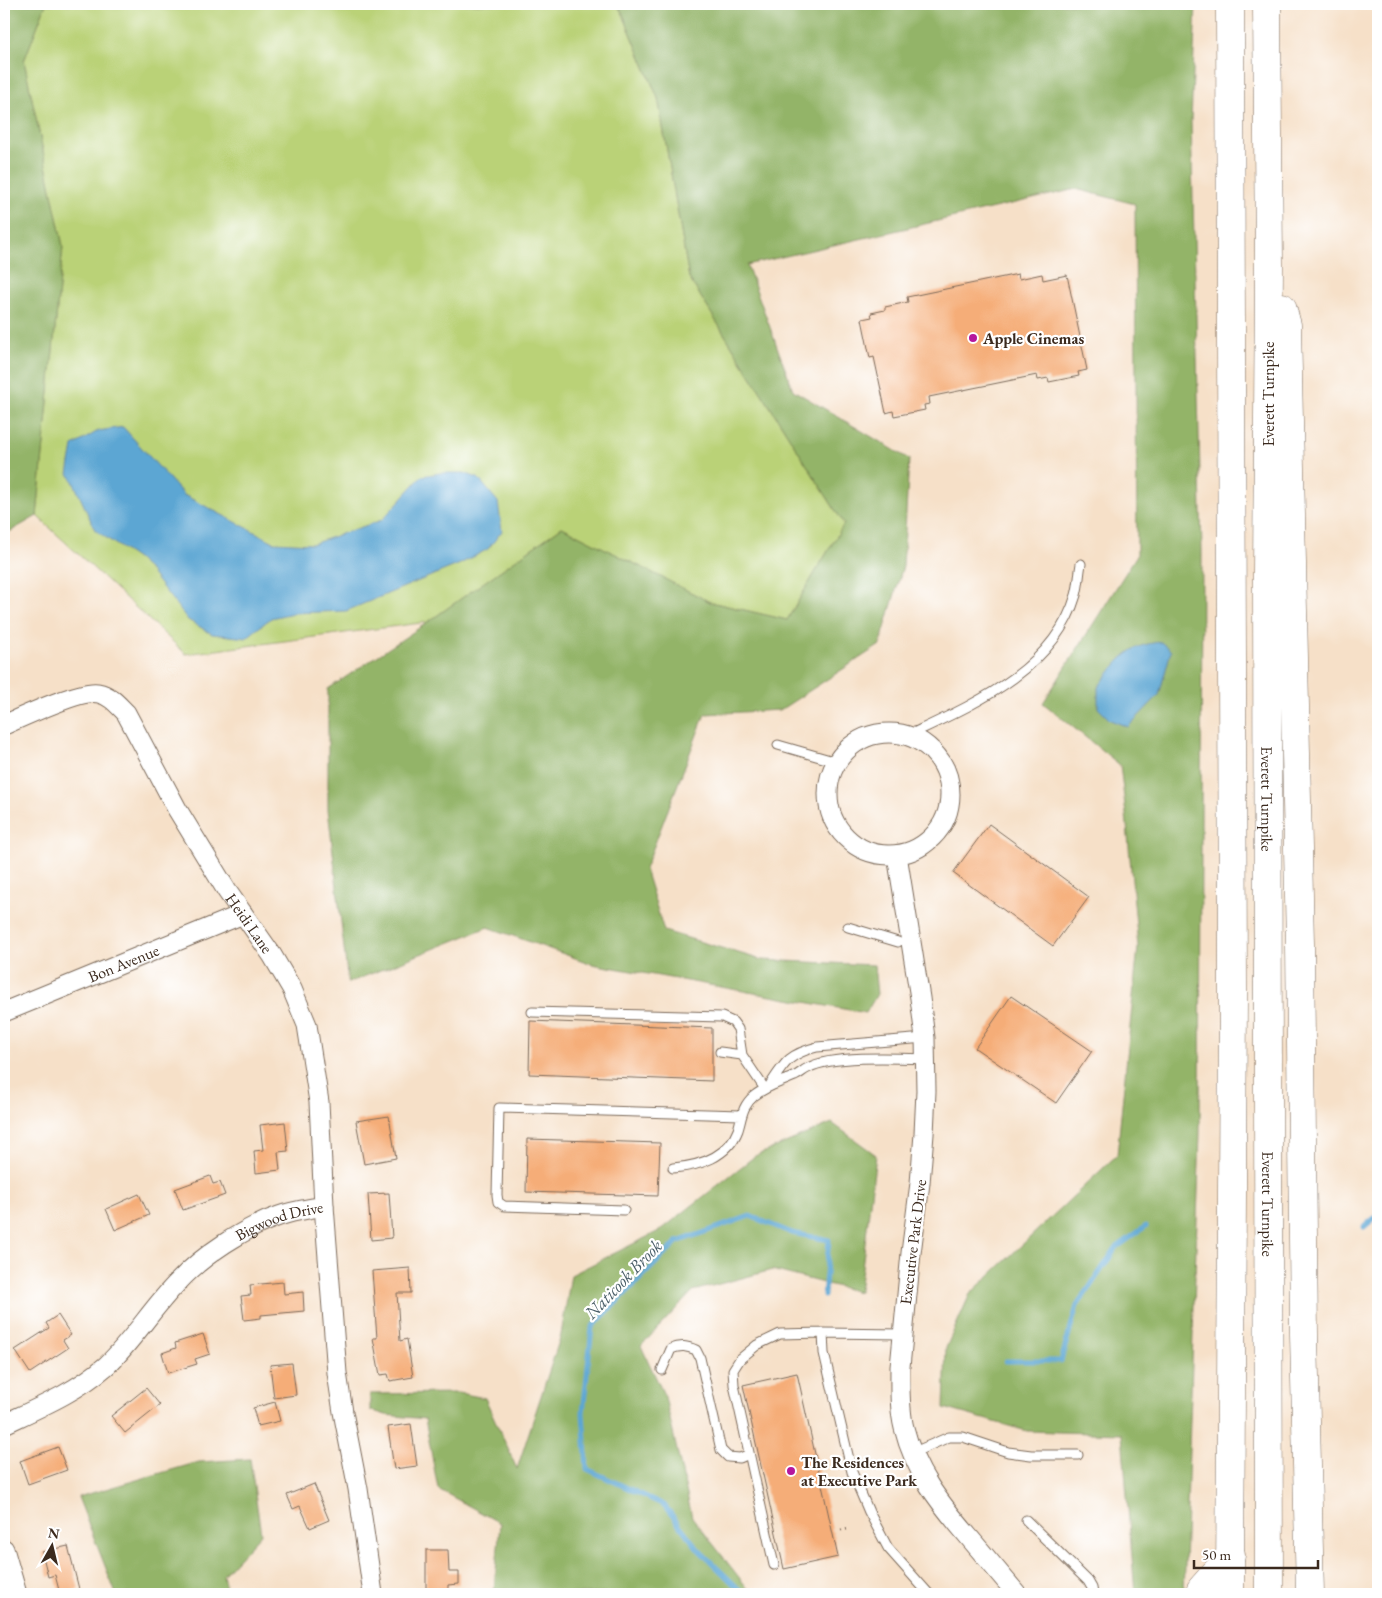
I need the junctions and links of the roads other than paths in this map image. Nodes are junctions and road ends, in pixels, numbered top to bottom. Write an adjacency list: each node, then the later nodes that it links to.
1 (1230, 4): 33 (highway)
2 (1268, 4): 3 (highway, Everett Turnpike)
3 (1269, 264): 42 (highway, Everett Turnpike); 43 (highway)
4 (1081, 564): 6 (lane)
5 (4, 725): 10 (street, Heidi Lane)
6 (907, 736): 8 (street); 9 (street)
7 (778, 745): 8 (lane)
8 (837, 762): 9 (street)
9 (897, 855): 15 (street, Executive Park Drive)
10 (244, 914): 13 (street, Bon Avenue); 22 (street, Heidi Lane)
11 (848, 928): 12 (lane)
12 (898, 942)
13 (4, 1012)
14 (532, 1012): 17 (lane)
15 (925, 1038): 18 (street, Executive Park Drive); 19 (lane)
16 (720, 1052): 17 (lane)
17 (742, 1055): 19 (lane)
18 (926, 1059): 19 (lane); 25 (street, Executive Park Drive)
19 (768, 1087): 20 (lane)
20 (741, 1115): 21 (lane); 23 (lane)
21 (672, 1168)
22 (324, 1206): 27 (street, Bigwood Drive); 36 (street, Bigwood Drive)
23 (624, 1210)
24 (823, 1332): 25 (lane); 29 (lane); 37 (lane)
25 (903, 1334): 28 (street, Executive Park Drive)
26 (662, 1370): 29 (lane)
27 (4, 1424)
28 (912, 1453): 30 (lane); 38 (street, Executive Park Drive)
29 (749, 1454): 34 (lane)
30 (1078, 1455)
31 (1026, 1520): 39 (lane)
32 (4, 1549): 35 (street)
33 (1231, 1555): 40 (highway); 41 (highway)
34 (774, 1565)
35 (17, 1594)
36 (373, 1594)
37 (929, 1594)
38 (1018, 1594)
39 (1093, 1594)
40 (1200, 1594)
41 (1230, 1594)
42 (1269, 1594)
43 (1310, 1594)

